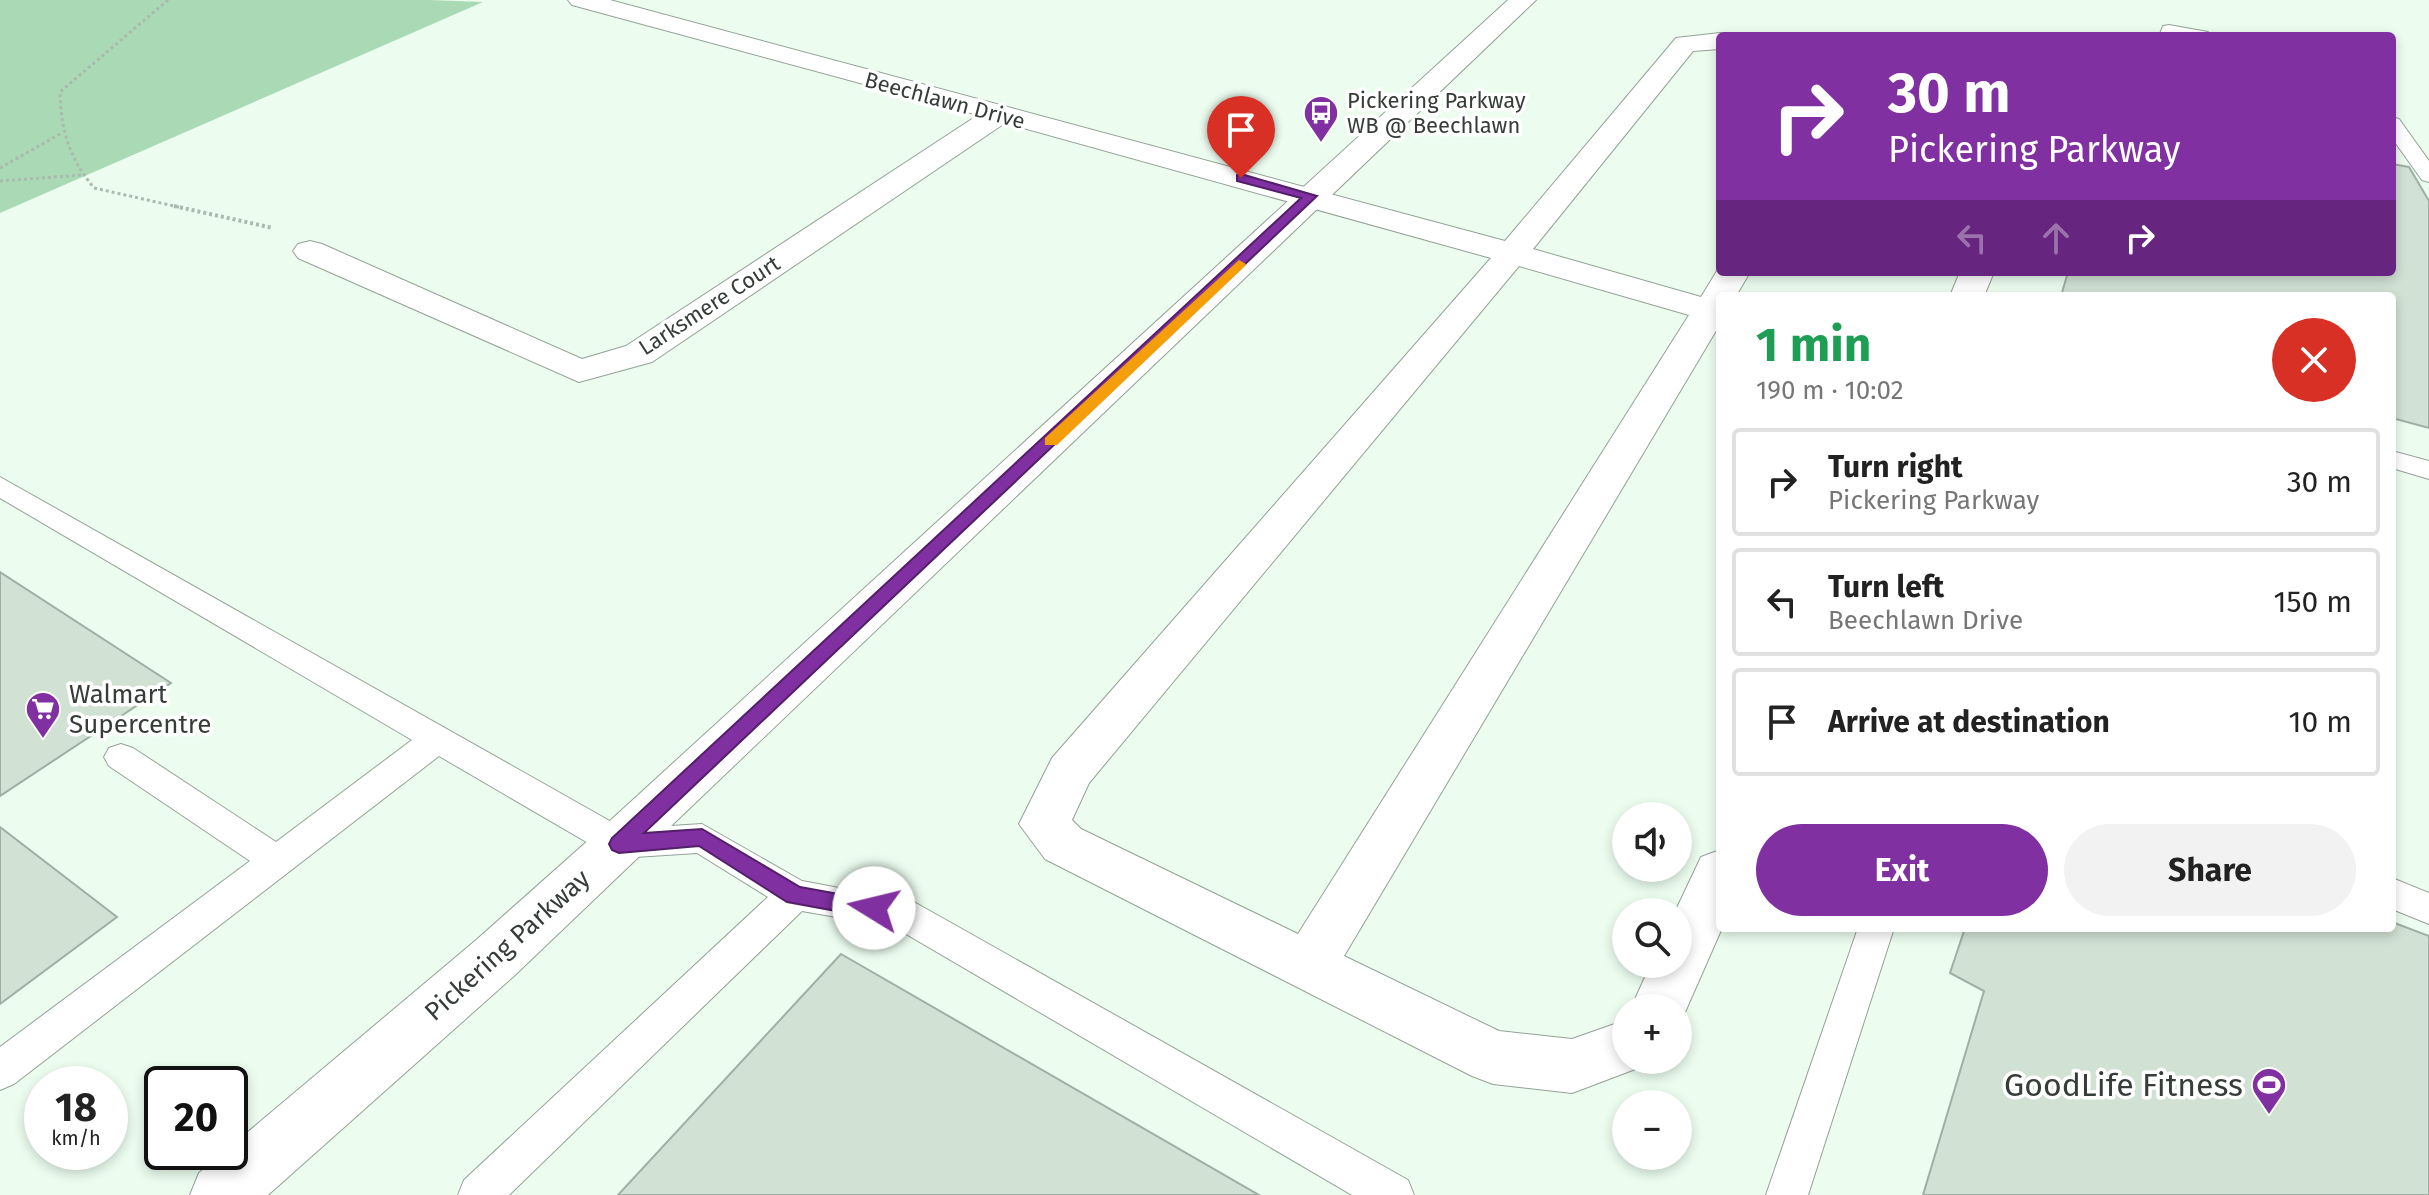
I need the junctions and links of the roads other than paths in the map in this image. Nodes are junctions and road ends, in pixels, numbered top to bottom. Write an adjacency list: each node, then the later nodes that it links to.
1 (581, 0): 4 (street, Beechlawn Drive)
2 (1523, 0): 7 (street, Pickering Parkway)
3 (1716, 41): 9 (street)
4 (998, 115): 7 (street, Beechlawn Drive); 8 (street, Larksmere Court)
5 (2396, 130): 6 (lane)
6 (2429, 176)
7 (1310, 196): 9 (street, Beechlawn Drive); 16 (street, Pickering Parkway)
8 (310, 251)
9 (1512, 254): 10 (street, Beechlawn Drive); 23 (street)
10 (1715, 311): 23 (street)
11 (2396, 460): 12 (lane)
12 (2429, 470)
13 (0, 486): 14 (lane)
14 (439, 738): 16 (lane); 17 (lane)
15 (121, 757): 17 (lane)
16 (619, 844): 19 (lane); 27 (street, Pickering Parkway)
17 (277, 861): 26 (lane)
18 (1716, 881): 24 (street)
19 (795, 895): 28 (lane); 29 (lane)
20 (2396, 895): 21 (lane)
21 (2429, 909)
22 (1875, 932): 30 (lane)
23 (1309, 965): 25 (street)
24 (1665, 994)
25 (1612, 1051)
26 (0, 1071)
27 (221, 1195)
28 (479, 1195)
29 (1393, 1195)
30 (1787, 1195)

